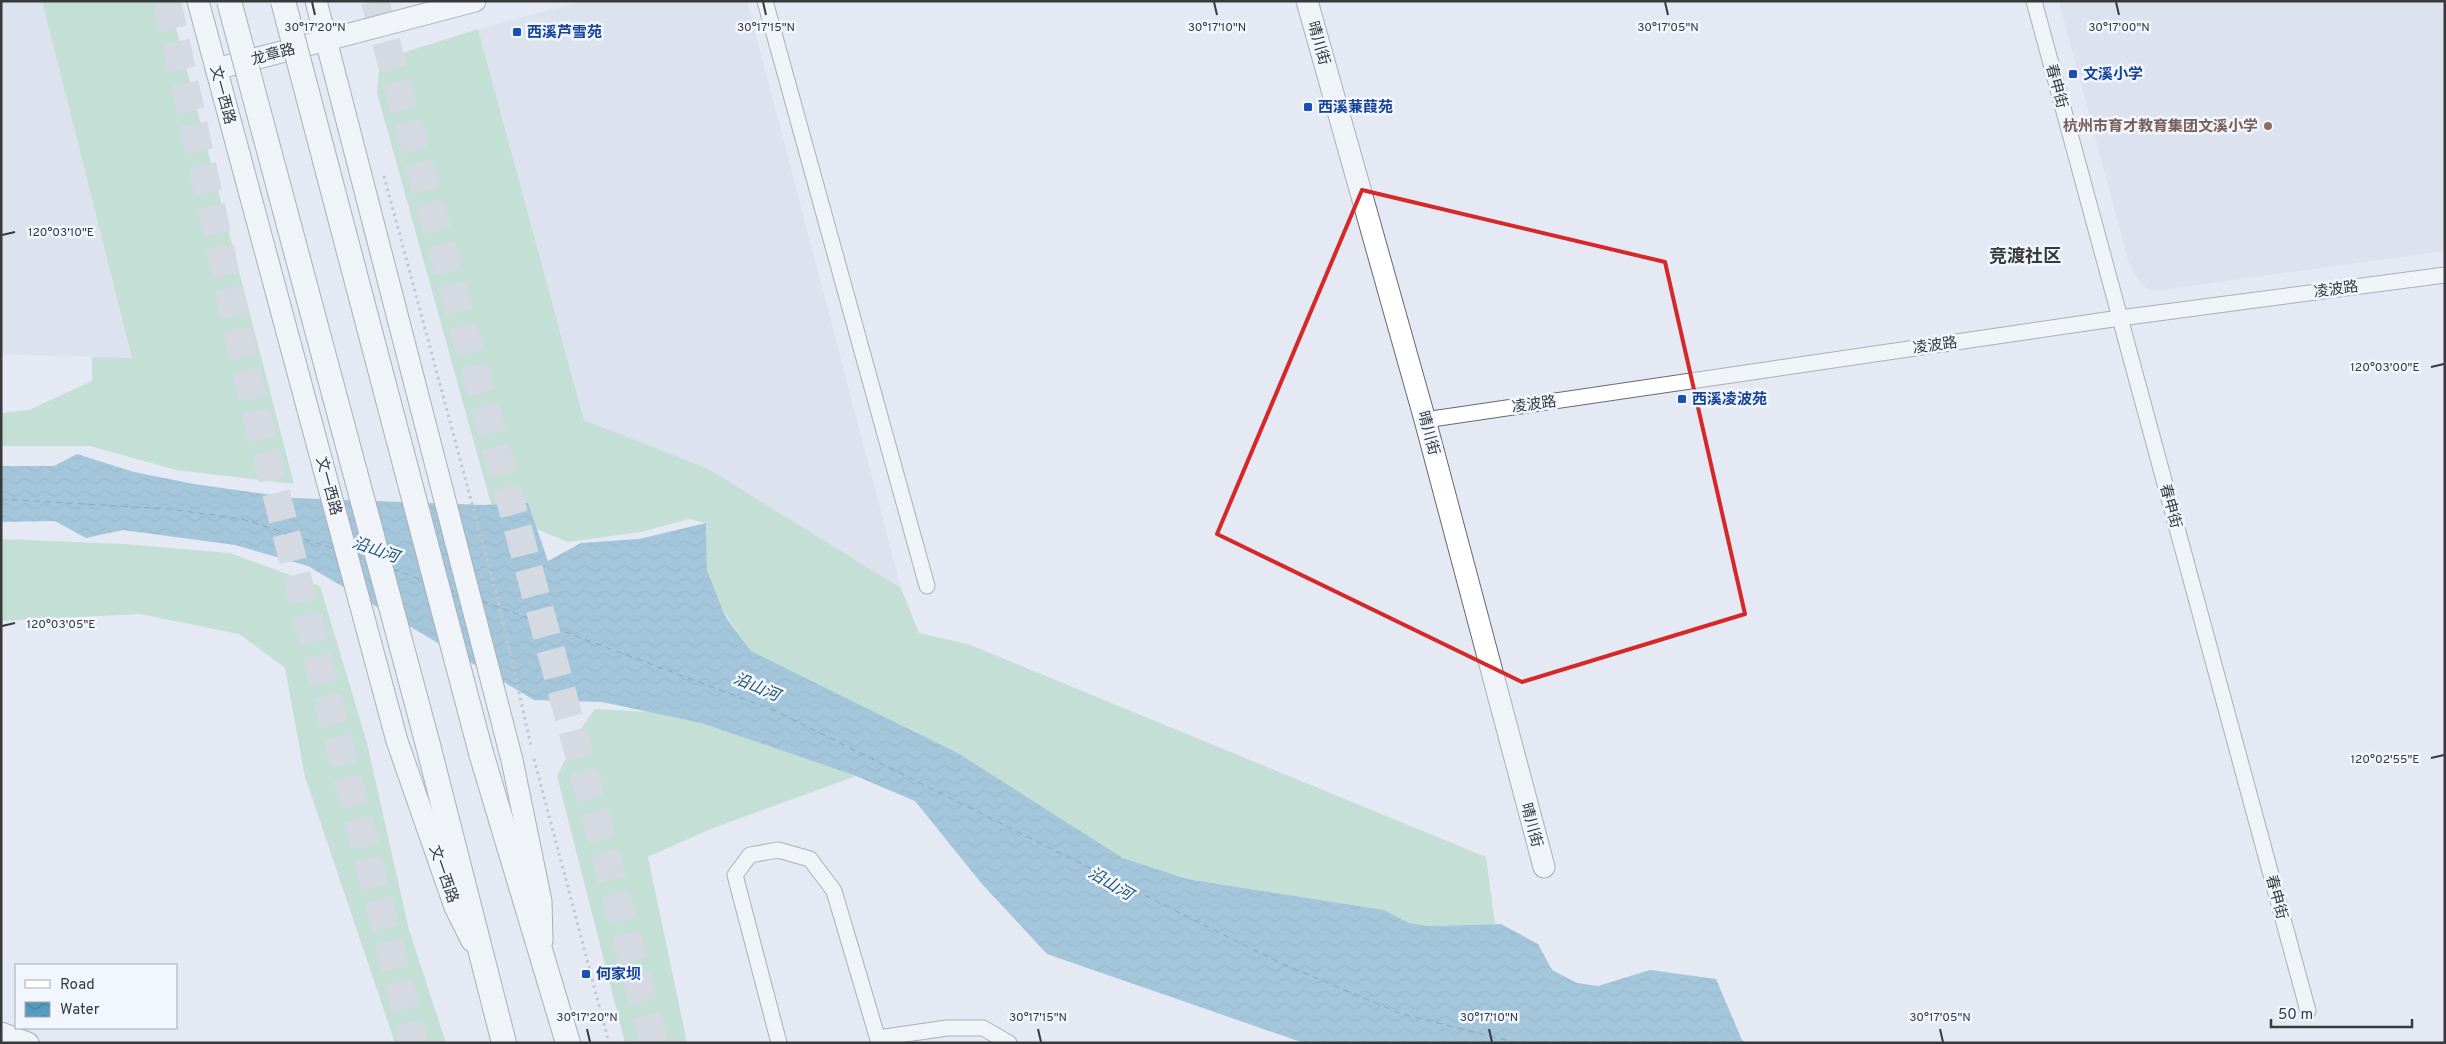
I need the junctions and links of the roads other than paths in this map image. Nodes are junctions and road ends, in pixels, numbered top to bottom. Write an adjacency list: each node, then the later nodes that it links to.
1 (198, 1): 10 (main road, 文一西路)
2 (229, 1): 17 (main road, 文一西路, bridge)
3 (283, 1): 16 (main road, bridge)
4 (316, 1): 9 (main road)
5 (475, 1): 9 (main road, 龙章路)
6 (765, 1): 14 (street)
7 (1307, 1): 13 (main road, 晴川街)
8 (2034, 1): 12 (street, 春申街)
9 (326, 40): 10 (main road, 龙章路); 16 (main road)
10 (216, 69): 17 (main road, 文一西路)
11 (2445, 275): 12 (street, 凌波路)
12 (2120, 318): 13 (street, 凌波路); 18 (street, 春申街)
13 (1425, 420): 15 (main road, 晴川街)
14 (928, 586)
15 (1544, 867)
16 (542, 954): 23 (main road)
17 (483, 962): 22 (main road, 文一西路)
18 (2308, 1011)
19 (1, 1033): 21 (main road)
20 (878, 1040): 24 (street); 25 (street)
21 (28, 1043)
22 (504, 1043)
23 (568, 1043)
24 (779, 1043)
25 (1009, 1043)

